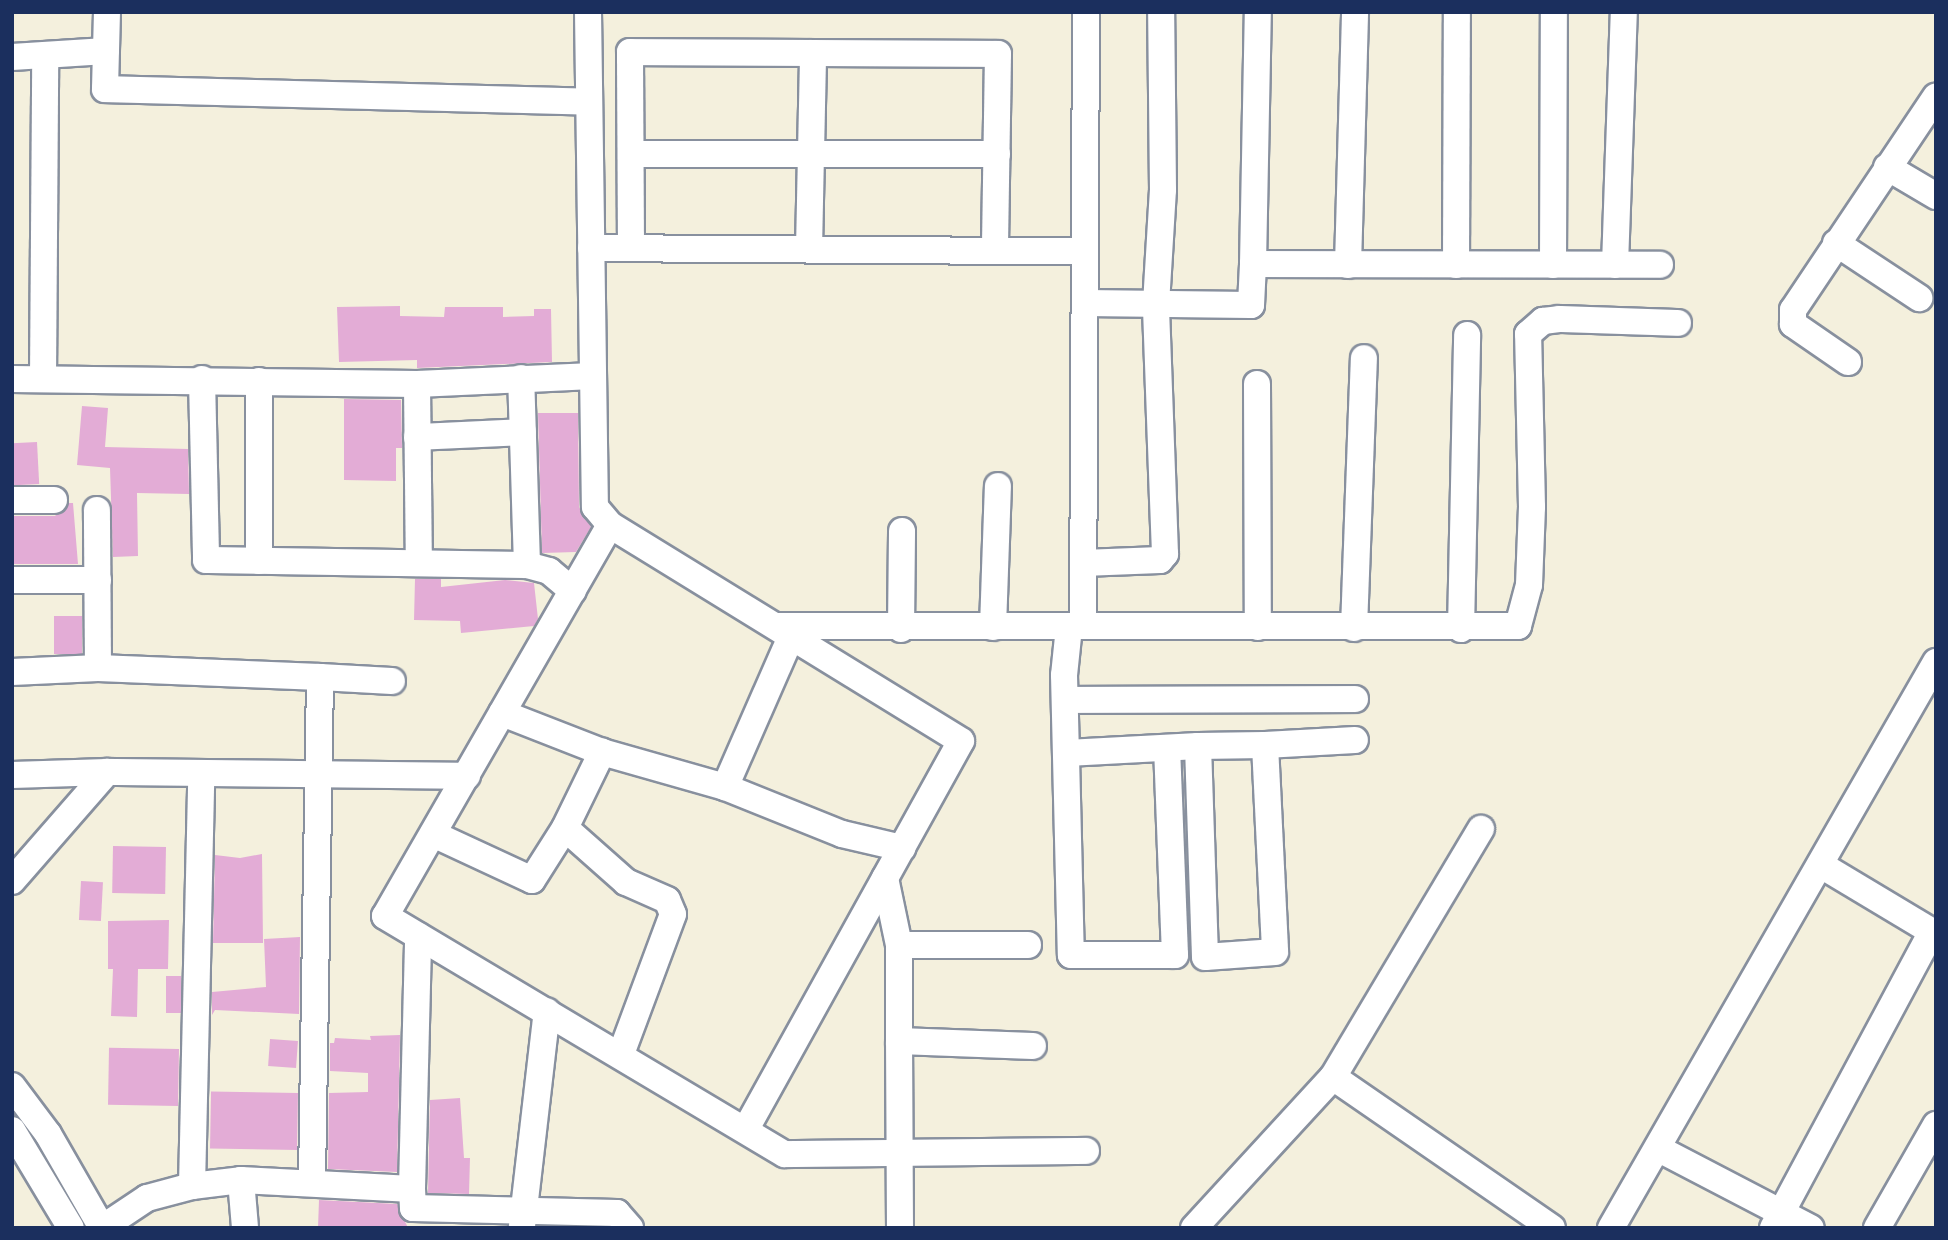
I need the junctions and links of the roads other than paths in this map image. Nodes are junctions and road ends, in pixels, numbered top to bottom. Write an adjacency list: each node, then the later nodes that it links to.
1 (107, 12): 10 (street)
2 (588, 12): 15 (street)
3 (1086, 12): 26 (street)
4 (1161, 12): 35 (street)
5 (1258, 12): 27 (street)
6 (1355, 12): 28 (street)
7 (1457, 12): 29 (street)
8 (1554, 12): 30 (street)
9 (1624, 12): 31 (street)
10 (106, 51): 12 (street); 15 (street)
11 (813, 53): 16 (street); 17 (street); 18 (street)
12 (46, 55): 13 (street); 43 (street)
13 (12, 57)
14 (1936, 96): 19 (street)
15 (588, 102): 22 (street)
16 (631, 154): 17 (street); 23 (street)
17 (811, 154): 18 (street); 25 (street)
18 (997, 154): 24 (street)
19 (1887, 167): 20 (street); 21 (street)
20 (1936, 195)
21 (1836, 243): 33 (street); 39 (street)
22 (591, 248): 23 (street); 40 (street)
23 (631, 248): 25 (street)
24 (995, 248): 25 (street); 26 (street)
25 (809, 249)
26 (1082, 251): 34 (street)
27 (1253, 264): 28 (street); 35 (street)
28 (1348, 265): 29 (street)
29 (1457, 265): 30 (street)
30 (1553, 265): 31 (street)
31 (1615, 265): 32 (street)
32 (1660, 265)
33 (1919, 298)
34 (1085, 303): 35 (street); 58 (street)
35 (1156, 304): 58 (street)
36 (1678, 323): 68 (street)
37 (1467, 335): 68 (street)
38 (1364, 358): 66 (street)
39 (1848, 362)
40 (593, 376): 41 (street); 54 (street)
41 (522, 378): 46 (street); 48 (street)
42 (12, 379): 43 (street)
43 (43, 379): 44 (street)
44 (202, 379): 45 (street); 56 (street)
45 (258, 381): 46 (street); 56 (street)
46 (417, 384): 49 (street)
47 (1258, 384): 65 (street)
48 (523, 432): 49 (street); 59 (street)
49 (418, 437): 57 (street)
50 (998, 486): 63 (street)
51 (12, 500): 52 (street)
52 (54, 500)
53 (97, 510): 61 (street)
54 (610, 525): 62 (street); 69 (street)
55 (902, 531): 67 (street)
56 (259, 561): 57 (street)
57 (419, 563): 59 (street)
58 (1083, 563): 64 (street)
59 (527, 565): 62 (street)
60 (12, 580): 61 (street)
61 (98, 580): 71 (street)
62 (573, 591): 77 (street)
63 (993, 627): 64 (street); 67 (street)
64 (1069, 627): 65 (street); 75 (street)
65 (1258, 627): 66 (street)
66 (1354, 628): 68 (street)
67 (901, 629): 69 (street)
68 (1461, 629)
69 (783, 631): 89 (street); 93 (street)
70 (1936, 662): 94 (street)
71 (98, 668): 72 (street); 73 (street)
72 (12, 672)
73 (320, 677): 74 (street); 84 (street)
74 (393, 681)
75 (1064, 688): 76 (street); 83 (street)
76 (1355, 699)
77 (502, 713): 82 (street); 88 (street)
78 (1355, 740): 79 (street)
79 (1265, 744): 80 (street); 102 (street)
80 (1198, 746): 81 (street); 102 (street)
81 (1167, 748): 83 (street); 101 (street)
82 (602, 752): 89 (street); 90 (street)
83 (1067, 753): 101 (street)
84 (318, 771): 86 (street); 88 (street); 116 (street)
85 (107, 772): 86 (street); 87 (street); 96 (street)
86 (201, 774): 117 (street)
87 (12, 775)
88 (467, 776): 92 (street)
89 (725, 787): 93 (street)
90 (565, 828): 92 (street); 106 (street)
91 (1481, 829): 107 (street)
92 (433, 834): 98 (street)
93 (902, 848): 95 (street)
94 (1821, 865): 97 (street); 112 (street)
95 (885, 878): 99 (street); 110 (street)
96 (12, 881)
97 (1934, 933): 120 (street)
98 (418, 936): 103 (street); 118 (street)
99 (899, 944): 100 (street); 104 (street)
100 (1028, 945)
101 (1175, 955): 102 (street)
102 (1205, 957)
103 (547, 1011): 106 (street); 119 (street)
104 (899, 1041): 105 (street); 114 (street)
105 (1033, 1046)
106 (621, 1054): 110 (street)
107 (1333, 1077): 126 (street); 127 (street)
108 (12, 1086): 121 (street)
109 (1936, 1125): 130 (street)
110 (747, 1127): 114 (street)
111 (12, 1130): 122 (street)
112 (1659, 1149): 120 (street); 128 (street)
113 (1086, 1151): 114 (street)
114 (897, 1153): 125 (street)
115 (241, 1180): 116 (street); 117 (street); 123 (street)
116 (312, 1183): 118 (street)
117 (192, 1186): 121 (street)
118 (412, 1208): 119 (street)
119 (521, 1219): 124 (street)
120 (1778, 1220): 129 (street)
121 (113, 1226)
122 (71, 1228)
123 (245, 1228)
124 (630, 1228)
125 (900, 1228)
126 (1195, 1228)
127 (1552, 1228)
128 (1611, 1228)
129 (1811, 1228)
130 (1878, 1228)

